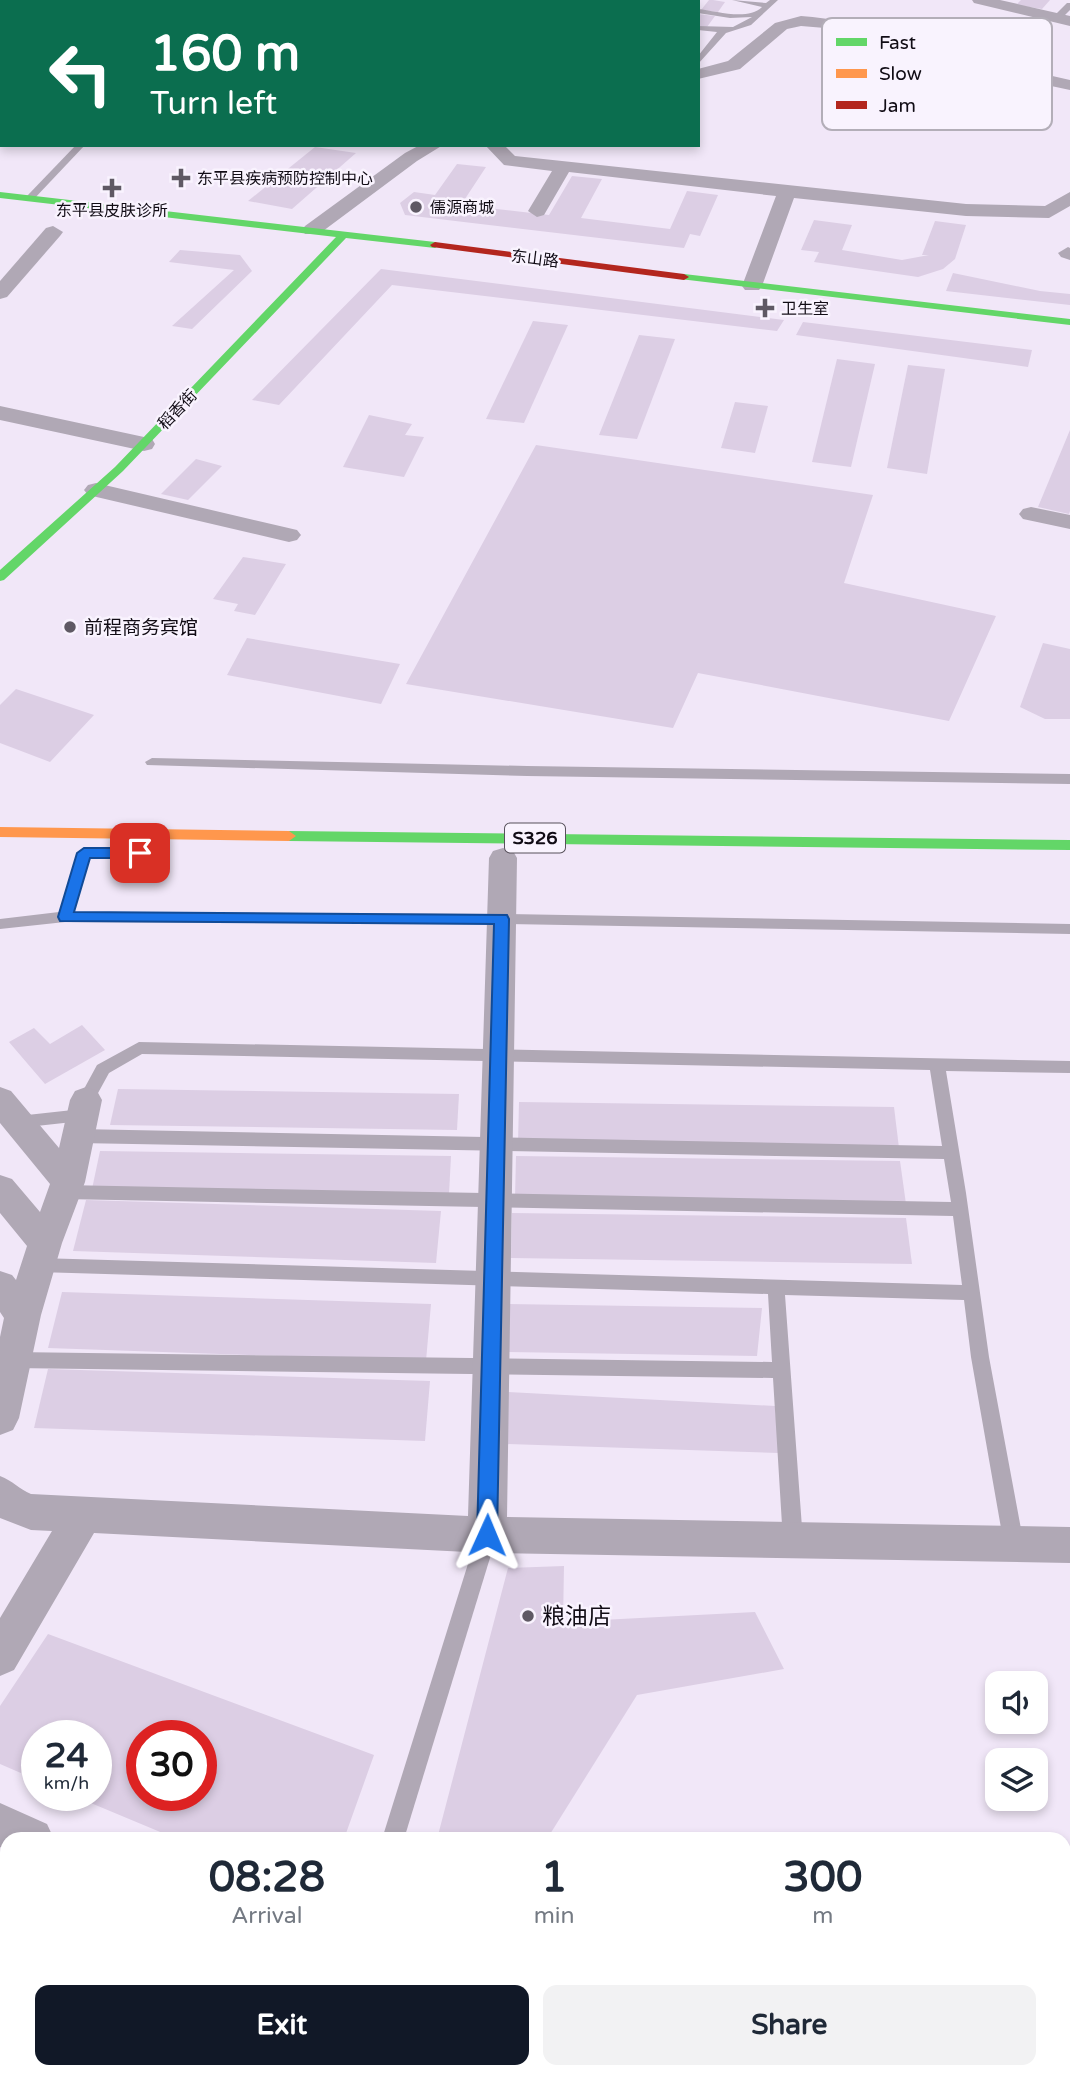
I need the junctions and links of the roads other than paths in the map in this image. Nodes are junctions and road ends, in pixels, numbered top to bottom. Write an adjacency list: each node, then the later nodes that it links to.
1 (736, 0): 3 (lane)
2 (980, 0): 4 (street)
3 (771, 3): 7 (lane)
4 (1006, 3): 8 (street)
5 (1070, 5): 8 (lane)
6 (700, 11): 7 (lane)
7 (760, 14): 11 (lane)
8 (1063, 20)
9 (822, 23): 13 (street)
10 (700, 28): 11 (lane)
11 (723, 32): 12 (lane)
12 (700, 60)
13 (700, 74)
14 (1052, 81): 15 (street)
15 (1070, 85)
16 (79, 147): 24 (lane)
17 (395, 147): 27 (street)
18 (429, 147): 28 (street)
19 (496, 147): 21 (street)
20 (570, 147): 21 (street)
21 (557, 165): 22 (street); 26 (street)
22 (787, 192): 25 (street); 31 (street)
23 (0, 195): 24 (main road, 东山路)
24 (30, 198): 27 (main road, 东山路)
25 (1070, 198)
26 (537, 211)
27 (292, 228): 28 (main road, 东山路)
28 (312, 230): 30 (main road, 东山路)
29 (53, 232): 32 (street)
30 (345, 233): 31 (main road, 东山路); 35 (main road, 稻香街)
31 (752, 286): 33 (main road, 东山路)
32 (0, 293)
33 (1070, 322)
34 (0, 413): 35 (street)
35 (144, 444): 36 (main road, 稻香街)
36 (96, 490): 39 (street); 40 (main road, 稻香街)
37 (1031, 514): 38 (street)
38 (1070, 522)
39 (289, 535)
40 (0, 577)
41 (152, 762): 42 (lane)
42 (1070, 779)
43 (0, 832): 44 (main road, S326)
44 (1070, 845)
45 (85, 853): 47 (lane)
46 (503, 858): 48 (street)
47 (65, 917): 48 (lane); 49 (lane)
48 (502, 919): 50 (lane); 51 (street)
49 (0, 924)
50 (1070, 929)
51 (499, 1053): 52 (lane); 55 (lane); 56 (street)
52 (937, 1065): 53 (lane); 57 (lane)
53 (1070, 1067)
54 (9, 1111): 55 (lane); 58 (street)
55 (82, 1117): 56 (lane); 58 (street)
56 (496, 1143): 57 (lane); 60 (street)
57 (952, 1153): 61 (lane)
58 (66, 1187): 60 (lane); 62 (street)
59 (0, 1189): 62 (street)
60 (495, 1200): 61 (lane); 63 (street)
61 (960, 1209): 66 (lane)
62 (41, 1254): 63 (lane); 67 (street)
63 (493, 1278): 65 (lane); 69 (street)
64 (0, 1286): 67 (street)
65 (776, 1289): 66 (lane); 70 (lane)
66 (971, 1293): 76 (lane)
67 (23, 1315): 68 (street)
68 (13, 1360): 69 (lane); 71 (street)
69 (491, 1368): 70 (lane); 74 (street)
70 (781, 1370): 75 (lane)
71 (0, 1418)
72 (0, 1494): 73 (street)
73 (83, 1515): 74 (street); 78 (street)
74 (487, 1535): 75 (street); 79 (lane)
75 (793, 1541): 76 (street)
76 (1014, 1545): 77 (street)
77 (1070, 1545)
78 (0, 1656)
79 (395, 1832)

